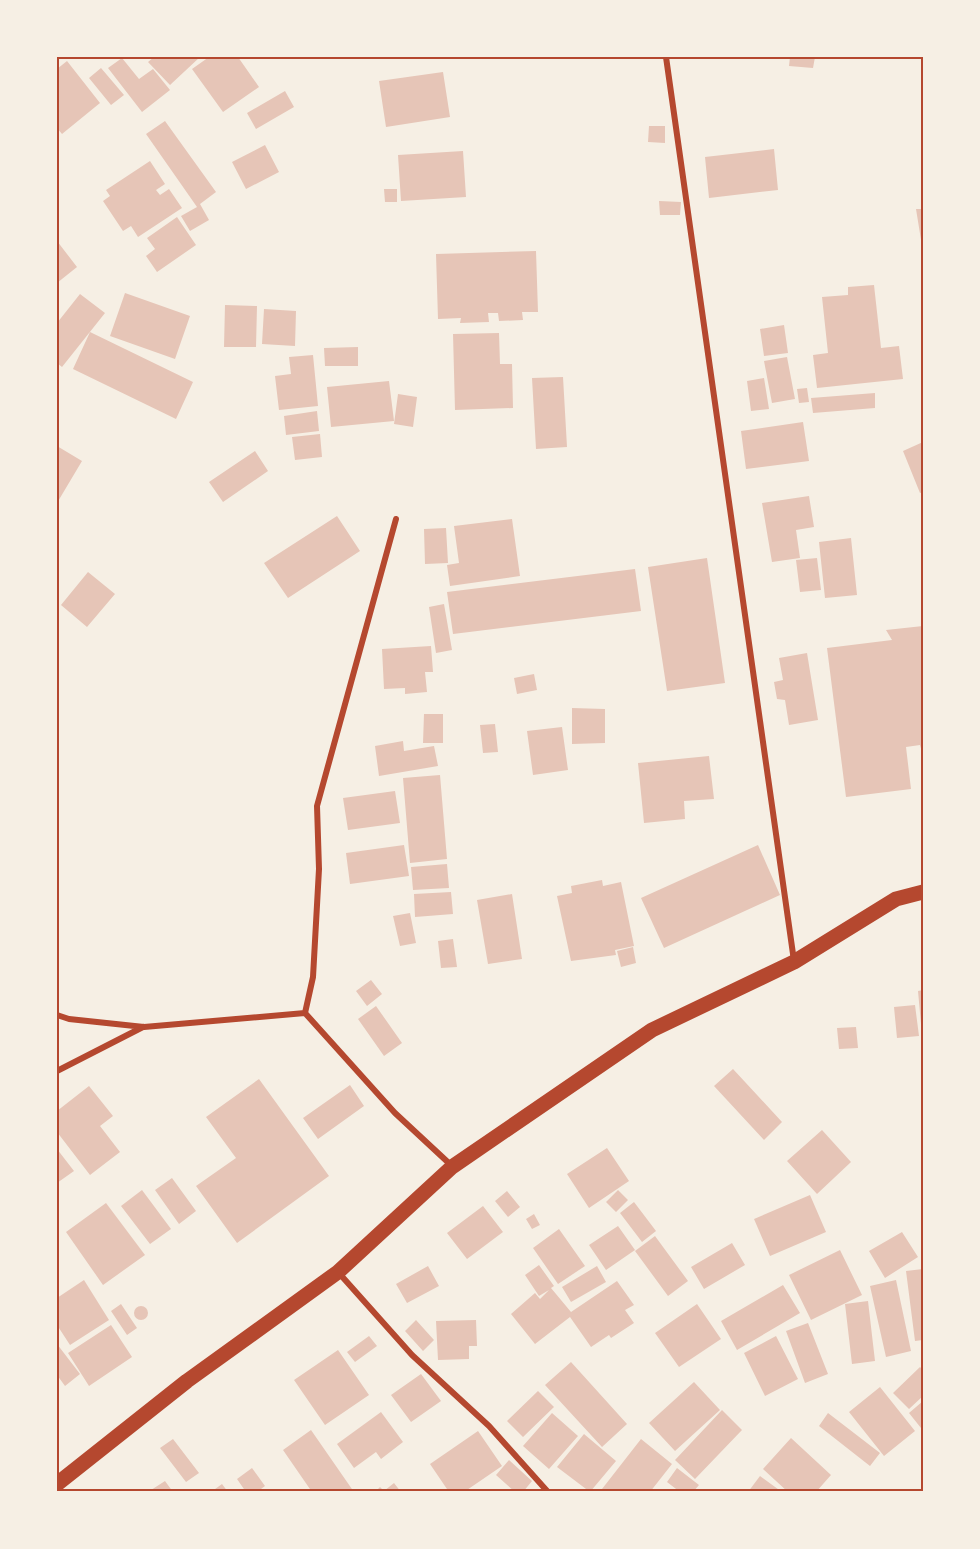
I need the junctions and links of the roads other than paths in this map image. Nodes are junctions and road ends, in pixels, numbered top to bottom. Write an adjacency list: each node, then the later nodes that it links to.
1 (666, 57): 4 (street)
2 (396, 519): 5 (street)
3 (923, 892): 4 (main road)
4 (794, 962): 9 (main road)
5 (305, 1013): 7 (street); 9 (street)
6 (57, 1015): 7 (street)
7 (144, 1027): 8 (street)
8 (57, 1071)
9 (452, 1167): 10 (main road)
10 (338, 1272): 11 (main road); 12 (street)
11 (57, 1484)
12 (548, 1492)

